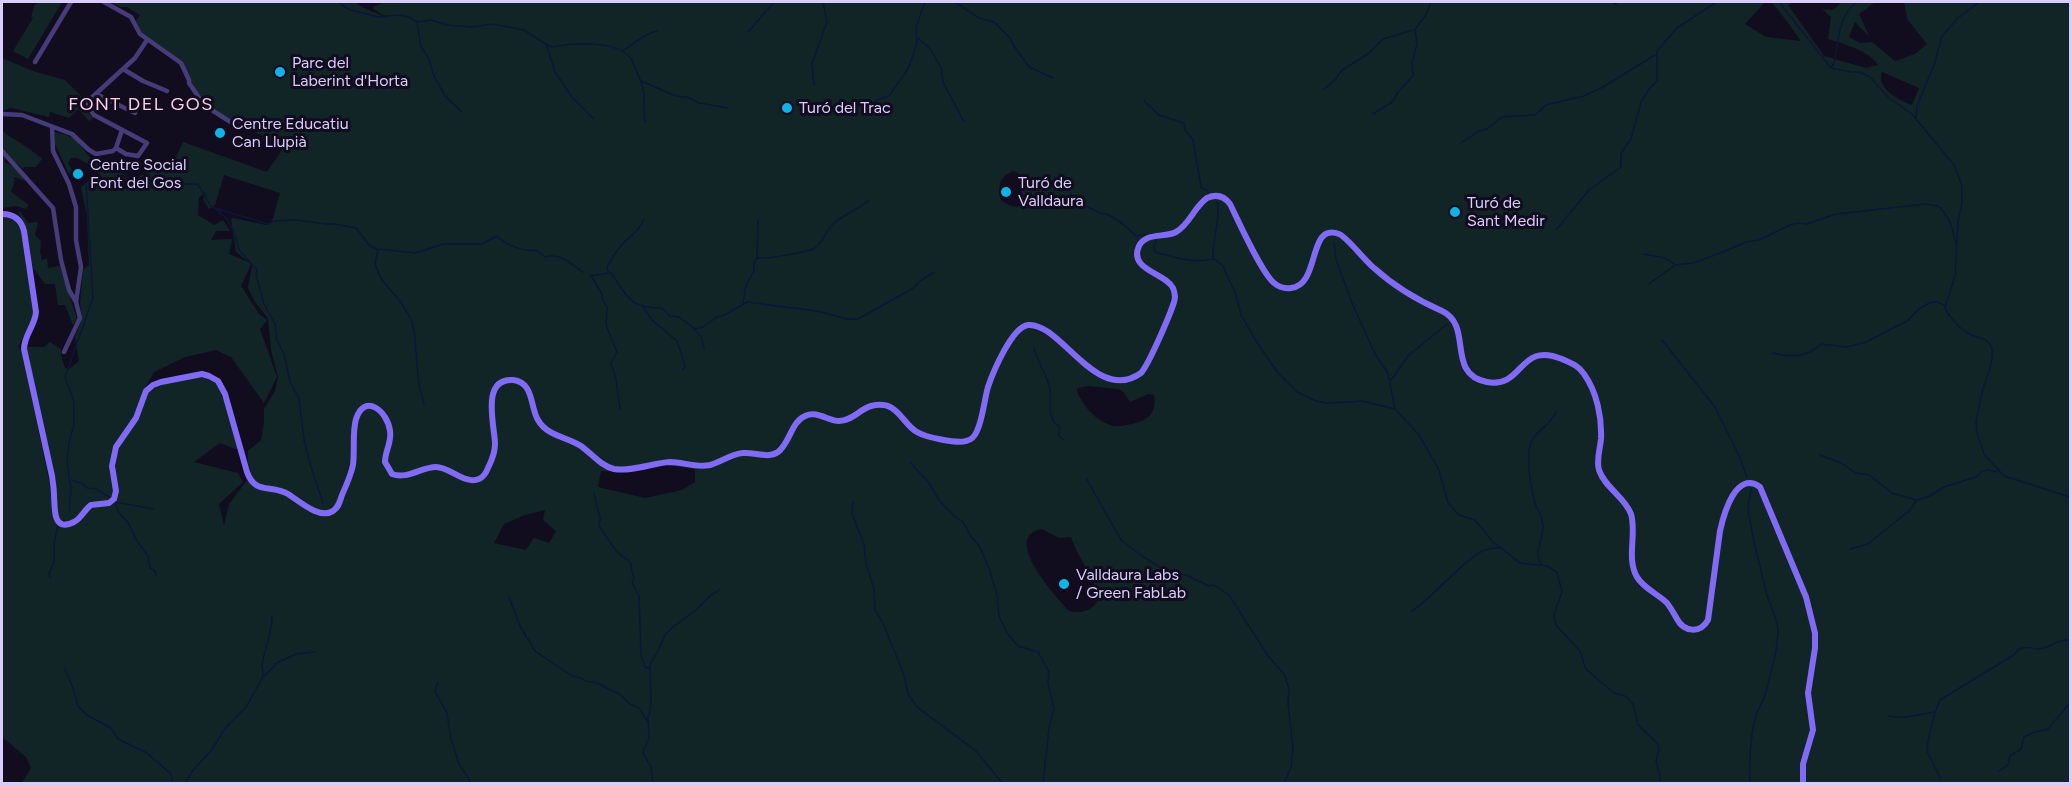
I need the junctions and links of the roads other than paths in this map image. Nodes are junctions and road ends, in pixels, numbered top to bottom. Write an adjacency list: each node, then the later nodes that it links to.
1 (71, 2): 4 (street)
2 (104, 2): 3 (street)
3 (147, 40): 5 (street); 10 (street)
4 (35, 62)
5 (123, 69): 6 (street); 7 (street)
6 (167, 91)
7 (96, 94): 8 (street); 12 (street)
8 (135, 113)
9 (2, 114): 11 (street)
10 (232, 123)
11 (52, 127): 13 (street); 16 (street)
12 (122, 130): 13 (street); 13 (street)
13 (116, 148)
14 (2, 151): 16 (street)
15 (2, 214): 18 (street)
16 (76, 302): 17 (street)
17 (64, 352)
18 (1803, 783)

